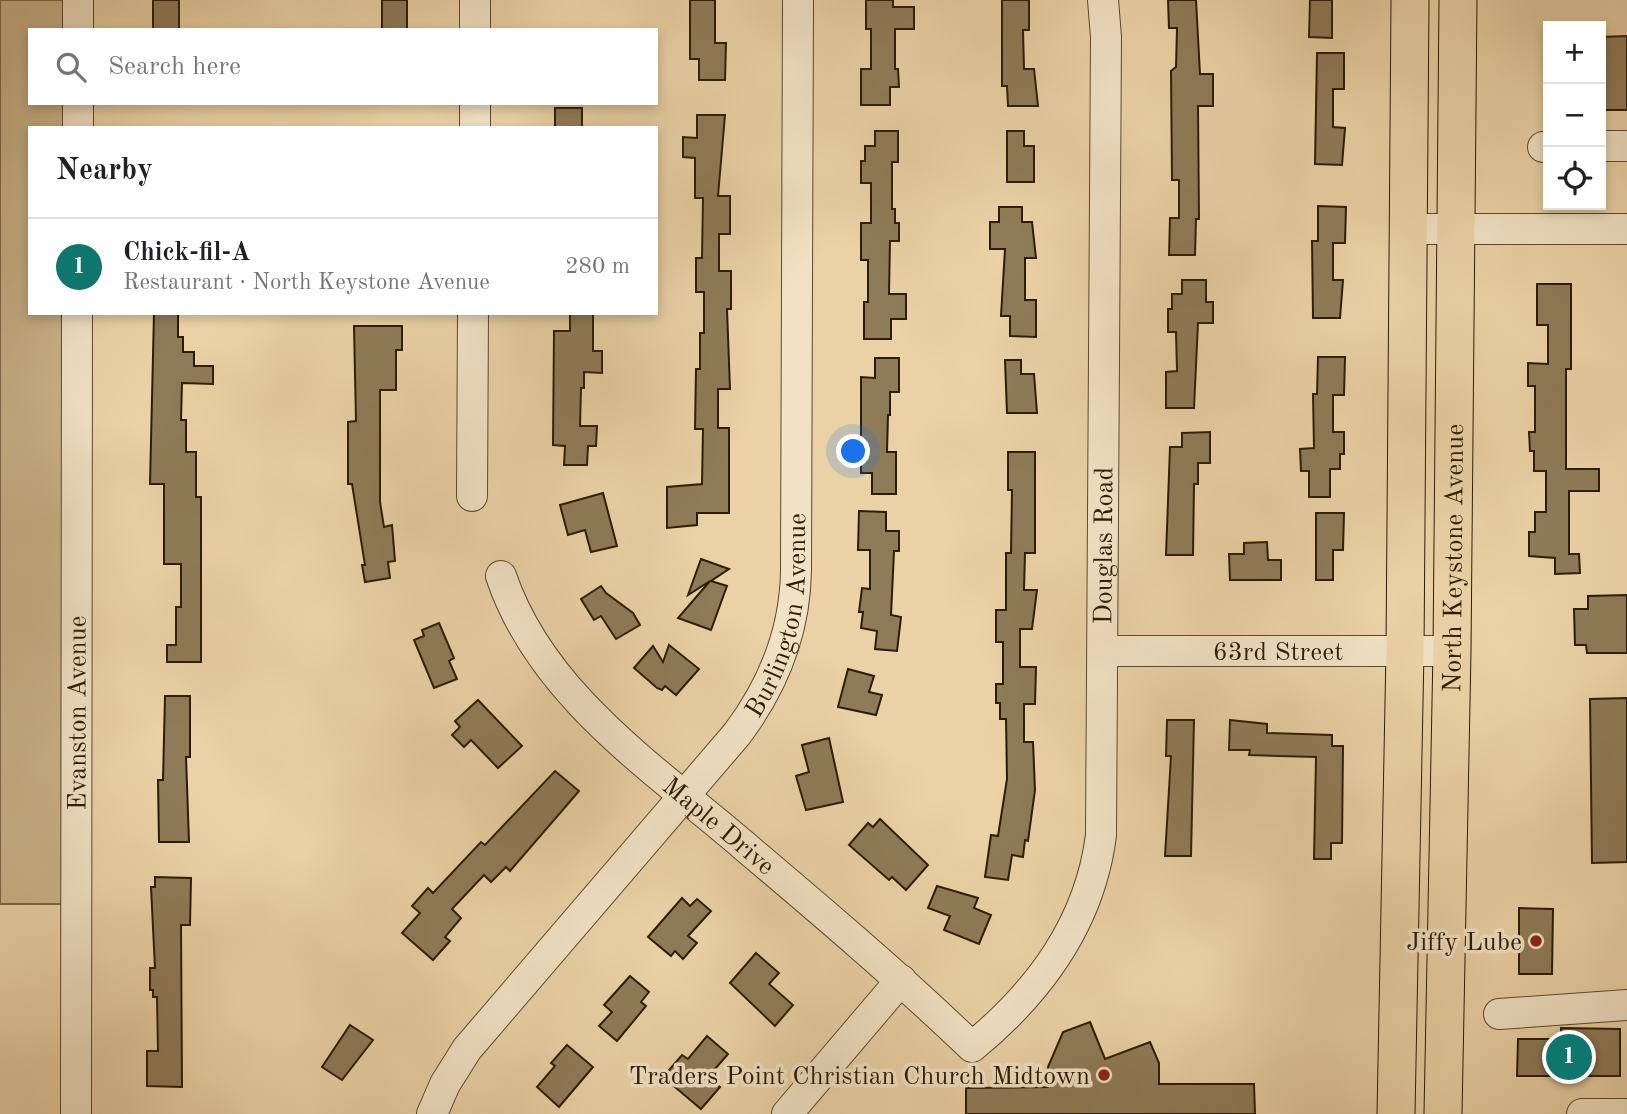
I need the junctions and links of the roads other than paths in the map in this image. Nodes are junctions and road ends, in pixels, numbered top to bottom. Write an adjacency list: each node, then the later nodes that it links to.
1 (78, 0): 7 (street)
2 (475, 0): 8 (street)
3 (798, 0): 25 (street, Burlington Avenue)
4 (1103, 0): 22 (street, Douglas Road)
5 (1410, 0): 15 (main road, North Keystone Avenue)
6 (1458, 0): 16 (main road, North Keystone Avenue)
7 (78, 28)
8 (475, 28)
9 (78, 105): 11 (street)
10 (475, 105): 12 (street)
11 (78, 126)
12 (475, 126)
13 (1606, 146): 14 (street)
14 (1627, 146)
15 (1409, 229): 16 (street); 23 (main road, North Keystone Avenue)
16 (1457, 229): 17 (street); 24 (main road, North Keystone Avenue)
17 (1627, 229)
18 (78, 315): 30 (street, Evanston Avenue)
19 (474, 315): 20 (street)
20 (472, 496)
21 (501, 576): 25 (street, Maple Drive)
22 (1103, 650): 23 (street, 63rd Street); 29 (street, Douglas Road)
23 (1405, 651): 24 (street, 63rd Street); 33 (main road, North Keystone Avenue)
24 (1452, 651): 34 (main road, North Keystone Avenue)
25 (685, 795): 26 (street, Maple Drive); 31 (street, Burlington Avenue)
26 (901, 980): 29 (street, Maple Drive); 32 (street)
27 (1627, 1005): 28 (street)
28 (1499, 1014)
29 (972, 1047)
30 (76, 1114)
31 (432, 1114)
32 (788, 1114)
33 (1396, 1114)
34 (1443, 1114)
35 (1582, 1114): 36 (street)
36 (1627, 1114)

